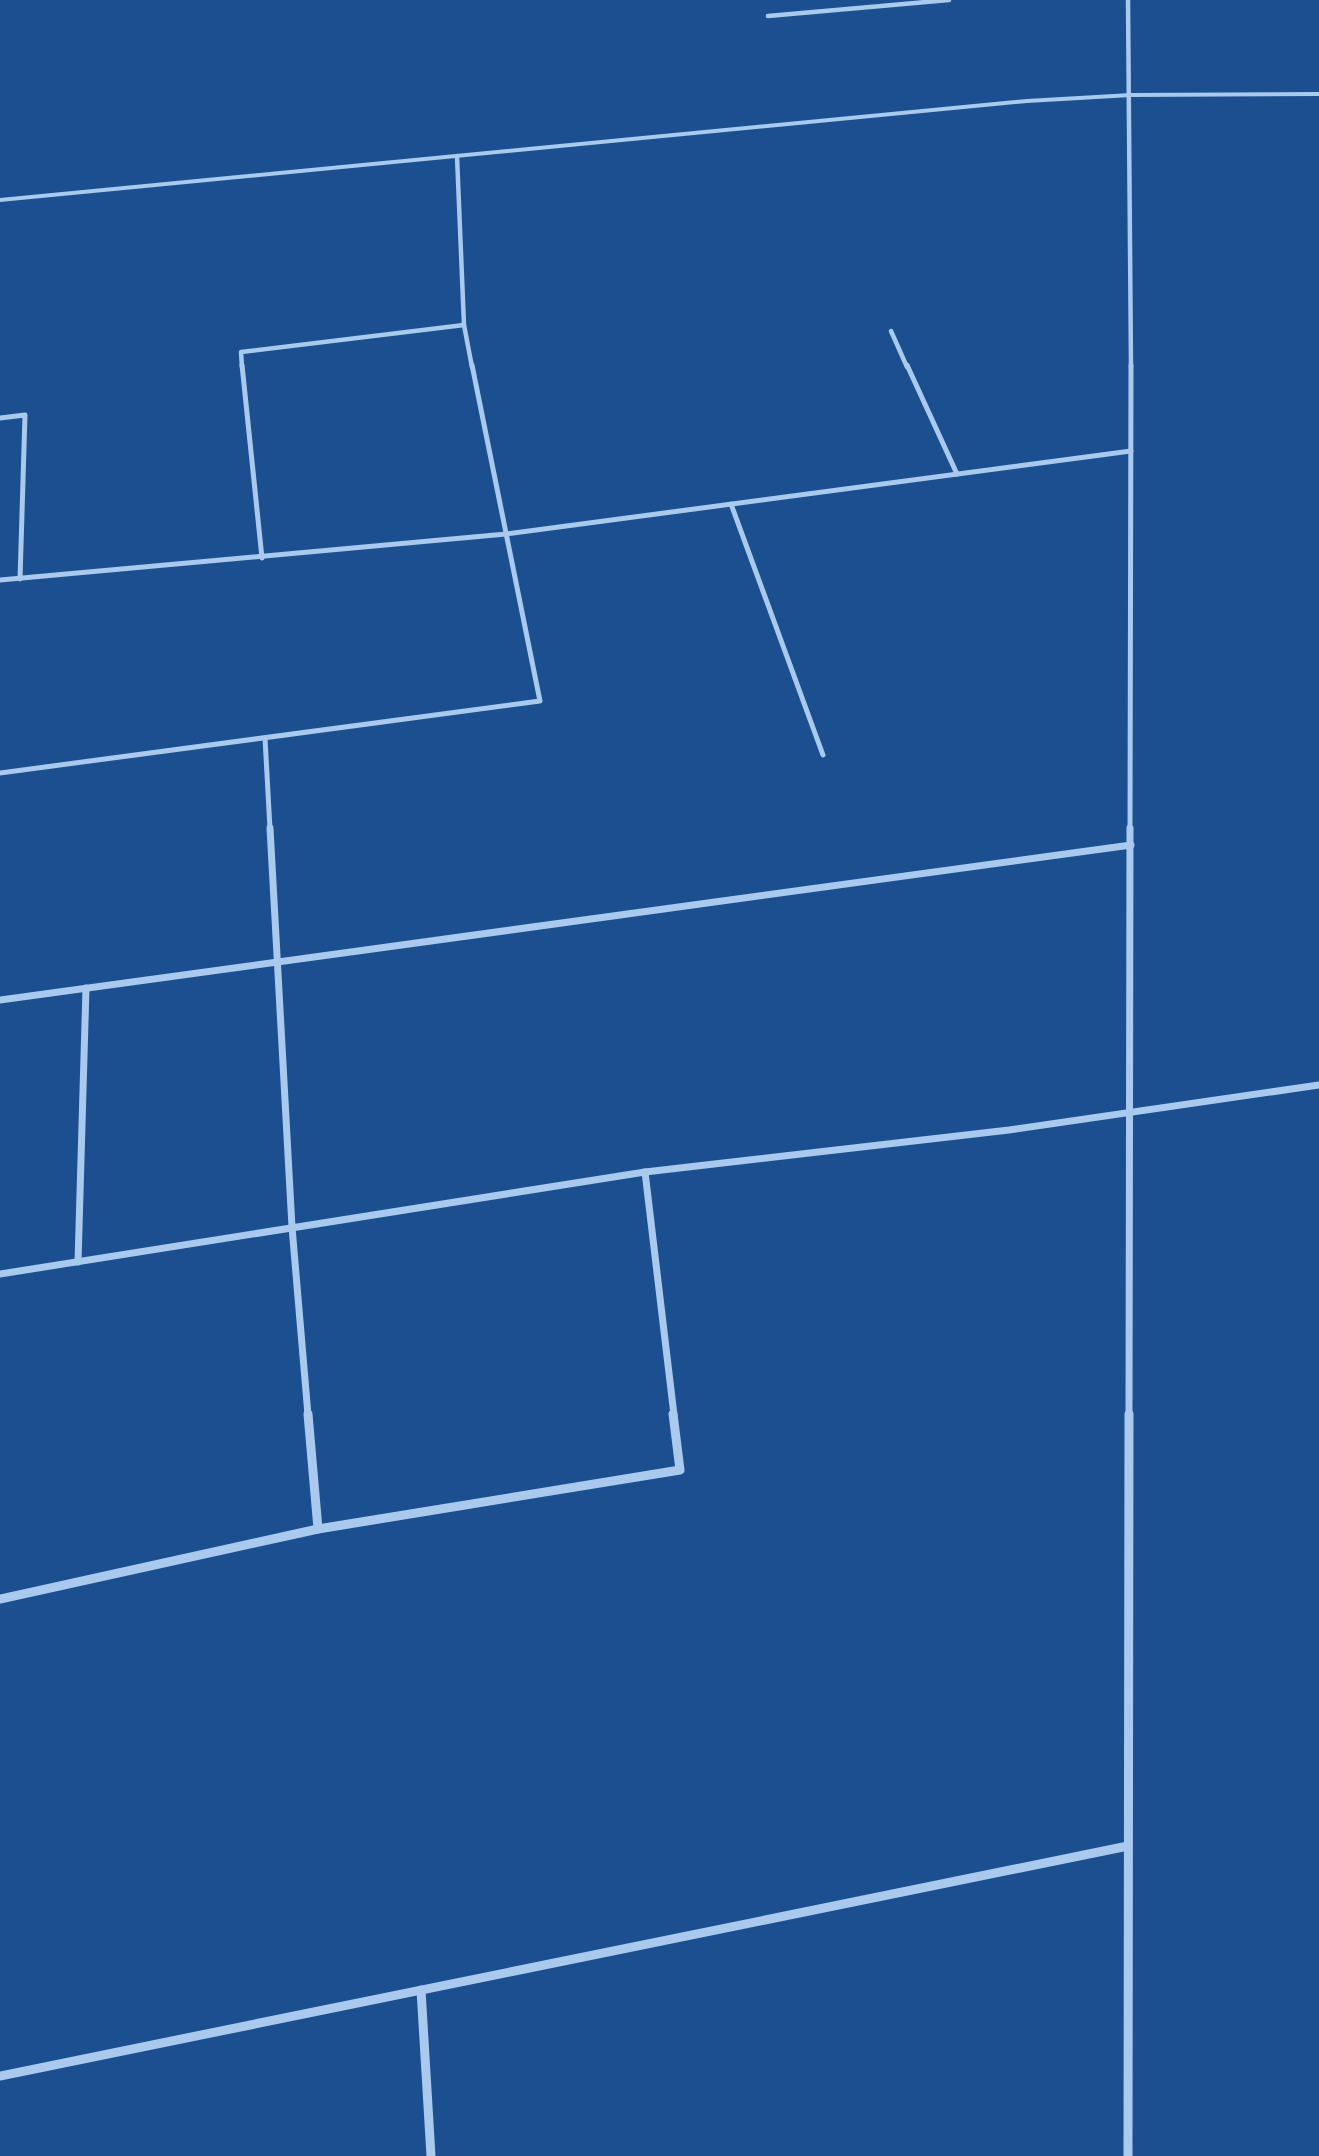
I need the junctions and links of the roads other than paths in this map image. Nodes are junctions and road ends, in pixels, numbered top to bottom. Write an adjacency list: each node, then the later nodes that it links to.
1 (949, 0): 3 (street)
2 (1128, 0): 5 (street)
3 (768, 16)
4 (1319, 94): 5 (street)
5 (1131, 95): 6 (street); 11 (street)
6 (457, 156): 7 (street); 8 (street)
7 (0, 200)
8 (464, 325): 14 (street); 15 (street)
9 (891, 331): 12 (street)
10 (0, 418): 16 (street)
11 (1131, 451): 12 (street); 21 (street)
12 (957, 474): 13 (street)
13 (732, 504): 14 (street); 19 (street)
14 (506, 534): 15 (street); 18 (street)
15 (262, 558): 16 (street)
16 (20, 579): 17 (street)
17 (0, 580)
18 (265, 738): 20 (street); 22 (street)
19 (823, 755)
20 (0, 773)
21 (1131, 845): 22 (street); 26 (street)
22 (276, 962): 23 (street); 28 (street)
23 (86, 988): 24 (street); 29 (street)
24 (0, 1000)
25 (1319, 1085): 26 (street)
26 (1131, 1112): 27 (street); 33 (street)
27 (645, 1172): 28 (street); 31 (street)
28 (292, 1227): 29 (street); 31 (street)
29 (78, 1262): 30 (street)
30 (0, 1274)
31 (318, 1529): 32 (street)
32 (0, 1599)
33 (1128, 1846): 34 (street); 37 (street)
34 (421, 1990): 35 (street); 36 (street)
35 (0, 2076)
36 (431, 2156)
37 (1128, 2156)

